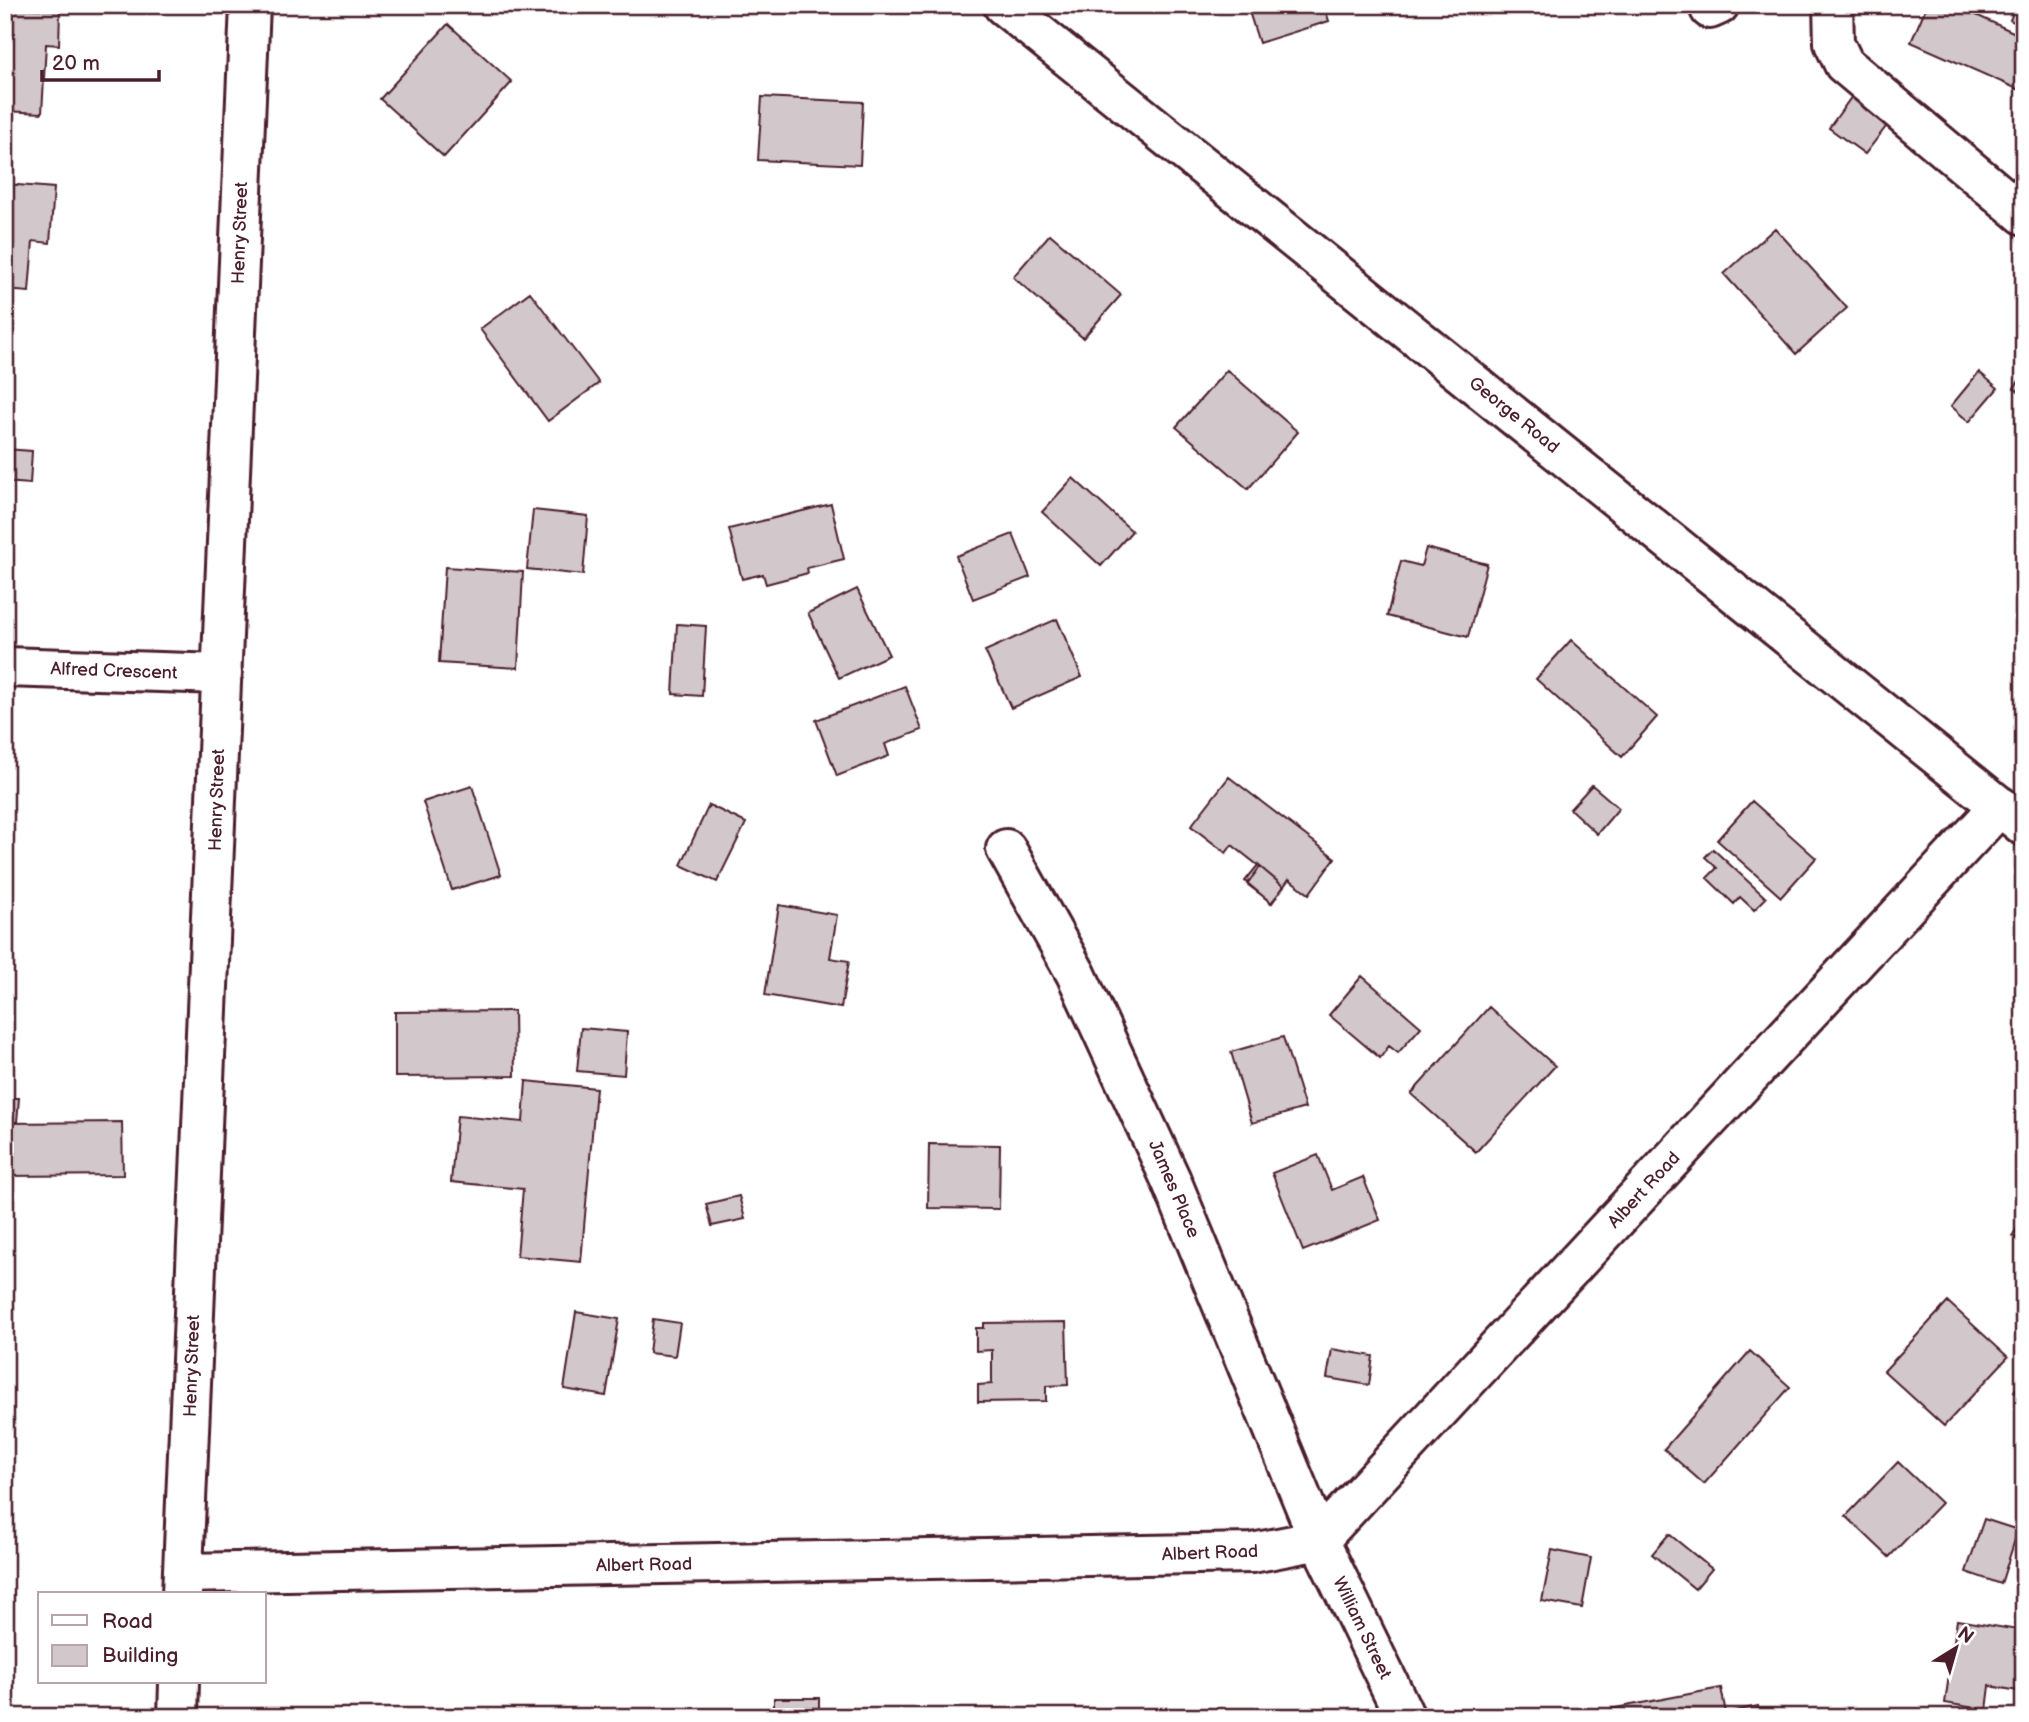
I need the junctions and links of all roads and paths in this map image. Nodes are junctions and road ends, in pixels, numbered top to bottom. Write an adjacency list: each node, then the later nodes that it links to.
1 (250, 5): 6 (street, Henry Street)
2 (1003, 5): 7 (street, George Road)
3 (1833, 5): 4 (street)
4 (2024, 215)
5 (5, 667): 6 (street, Alfred Crescent)
6 (222, 674): 10 (street, Henry Street)
7 (2012, 816): 9 (street, Albert Road)
8 (1006, 849): 9 (street, James Place)
9 (1320, 1540): 10 (street, Albert Road); 13 (street, William Street)
10 (183, 1584)
11 (179, 1684): 12 (street)
12 (178, 1717)
13 (1405, 1717)

